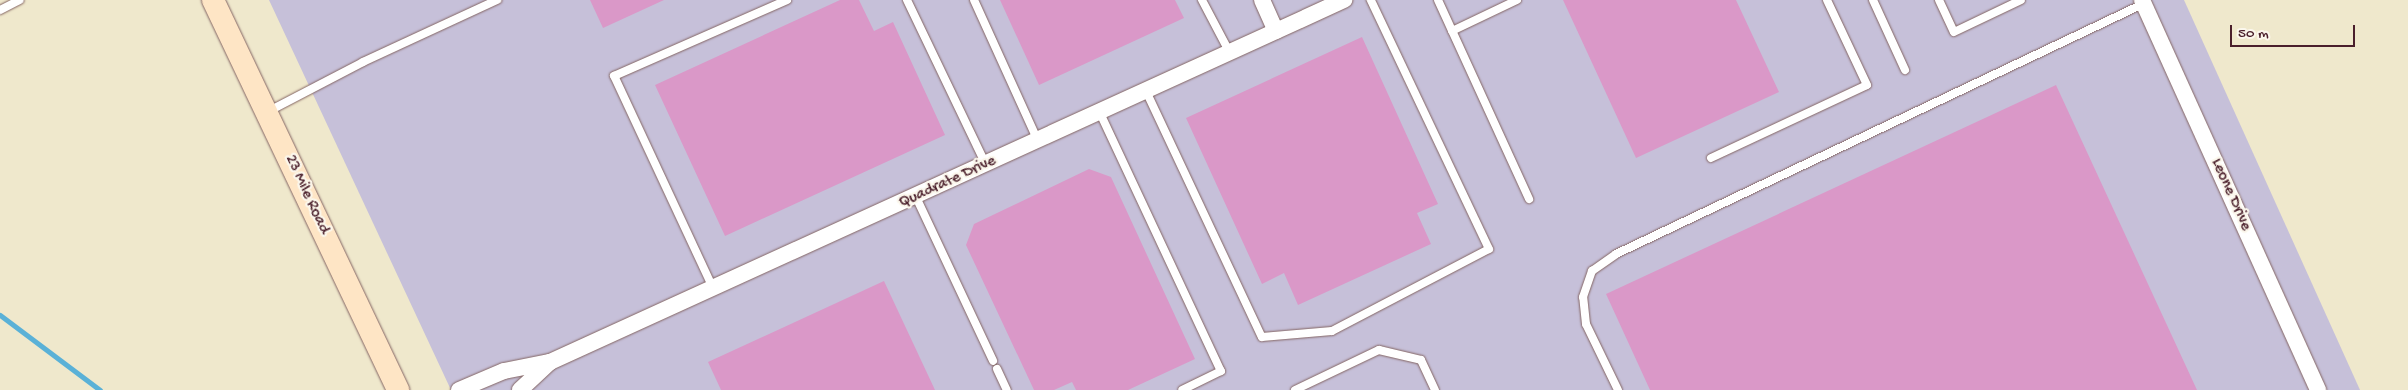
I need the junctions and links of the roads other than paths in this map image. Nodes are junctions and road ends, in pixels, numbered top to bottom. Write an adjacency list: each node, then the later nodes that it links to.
1 (20, 0): 18 (lane)
2 (213, 0): 24 (main road, 23 Mile Road)
3 (497, 0): 24 (lane)
4 (787, 0): 31 (lane)
5 (907, 0): 28 (lane)
6 (974, 0): 26 (lane)
7 (1202, 0): 21 (lane)
8 (1262, 0): 20 (street)
9 (1344, 0): 20 (street, Quadrate Drive)
10 (1371, 0): 23 (lane)
11 (1438, 0): 19 (lane)
12 (1517, 0): 19 (lane)
13 (1827, 0): 27 (lane)
14 (1873, 0): 22 (lane)
15 (1939, 0): 16 (lane)
16 (2021, 0)
17 (2143, 2): 40 (lane); 41 (street, Leone Drive)
18 (0, 10)
19 (1452, 31): 30 (lane)
20 (1276, 32): 21 (street, Quadrate Drive)
21 (1230, 53): 23 (street, Quadrate Drive)
22 (1905, 70)
23 (1146, 91): 25 (street, Quadrate Drive)
24 (268, 112): 33 (main road, 23 Mile Road)
25 (1100, 113): 26 (street, Quadrate Drive); 37 (lane)
26 (1038, 141): 28 (street, Quadrate Drive)
27 (1711, 158)
28 (986, 165): 29 (street, Quadrate Drive)
29 (916, 197): 31 (street, Quadrate Drive); 36 (lane)
30 (1529, 199)
31 (714, 290): 32 (street, Quadrate Drive)
32 (550, 362): 34 (street, Quadrate Drive); 35 (street, Quadrate Drive)
33 (398, 390)
34 (460, 390)
35 (520, 390)
36 (1007, 390)
37 (1182, 390)
38 (1294, 390): 39 (lane)
39 (1435, 390)
40 (1618, 390)
41 (2318, 390)

